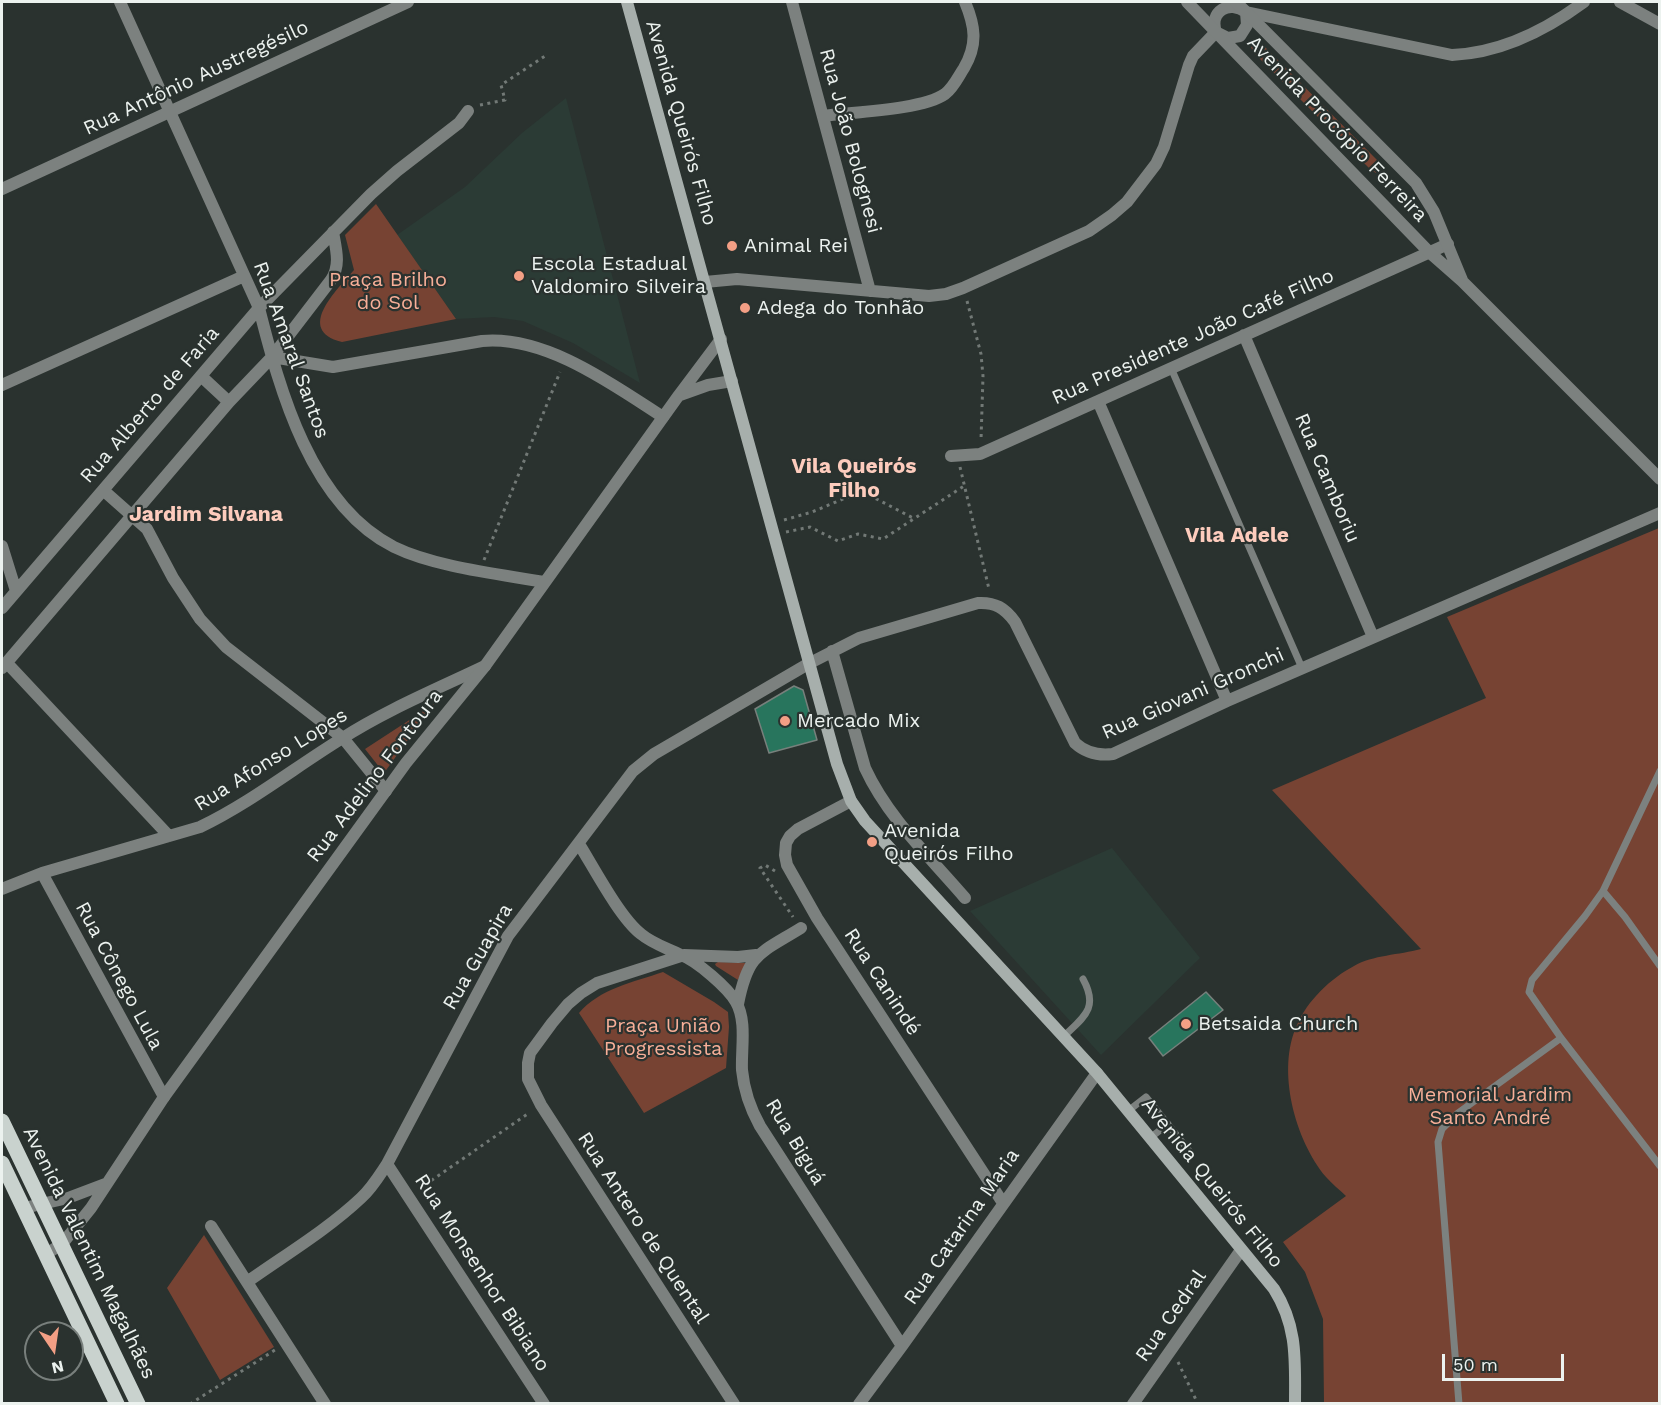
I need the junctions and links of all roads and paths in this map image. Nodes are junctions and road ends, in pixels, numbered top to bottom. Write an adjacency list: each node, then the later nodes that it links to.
1 (120, 2): 14 (street, Rua Amaral Santos)
2 (408, 2): 14 (street, Rua Antônio Austregésilo)
3 (627, 2): 23 (main road, Avenida Queirós Filho)
4 (792, 2): 16 (street, Rua João Bolognesi)
5 (965, 2): 16 (street)
6 (1187, 2): 12 (street, Avenida Procópio Ferreira)
7 (1236, 2): 10 (street, Avenida Procópio Ferreira)
8 (1584, 2): 10 (street)
9 (1620, 2): 11 (street)
10 (1246, 12): 12 (street); 12 (street); 19 (street, Avenida Procópio Ferreira)
11 (1659, 24)
12 (1216, 32): 20 (street, Avenida Procópio Ferreira); 24 (street)
13 (545, 56): 15 (path)
14 (170, 111): 17 (street, Rua Antônio Austregésilo); 21 (street, Rua Amaral Santos)
15 (468, 111): 18 (street, Rua Alberto de Faria)
16 (823, 116): 25 (street, Rua João Bolognesi)
17 (2, 189)
18 (333, 232): 26 (street, Rua Alberto de Faria); 29 (street)
19 (1448, 244): 20 (street, Rua Presidente João Café Filho); 22 (street, Avenida Procópio Ferreira)
20 (1429, 252): 22 (street, Avenida Procópio Ferreira); 27 (street, Rua Presidente João Café Filho)
21 (244, 276): 26 (street, Rua Amaral Santos); 34 (street)
22 (1462, 281): 41 (street, Avenida Procópio Ferreira)
23 (705, 282): 25 (street); 28 (main road, Avenida Queirós Filho)
24 (963, 288): 25 (street); 39 (path)
25 (870, 291)
26 (259, 308): 29 (street, Rua Amaral Santos); 32 (street, Rua Alberto de Faria)
27 (1244, 335): 31 (street, Rua Presidente João Café Filho); 54 (street, Rua Camboriu)
28 (721, 339): 33 (main road, Avenida Queirós Filho); 35 (street, Rua Adelino Fontoura)
29 (272, 357): 30 (street); 37 (street); 49 (street, Rua Amaral Santos)
30 (566, 359): 38 (street); 49 (path)
31 (1171, 368): 36 (street, Rua Presidente João Café Filho); 59 (lane)
32 (201, 376): 37 (street); 43 (street, Rua Alberto de Faria)
33 (732, 381): 35 (street); 47 (main road, Avenida Queirós Filho)
34 (2, 385)
35 (679, 395): 38 (street, Rua Adelino Fontoura)
36 (1098, 401): 39 (street, Rua Presidente João Café Filho); 60 (street)
37 (229, 402): 45 (street)
38 (663, 417): 50 (street, Rua Adelino Fontoura)
39 (980, 453): 40 (street, Rua Presidente João Café Filho)
40 (954, 456): 42 (path)
41 (1659, 479)
42 (964, 486): 46 (path); 51 (path)
43 (103, 490): 45 (street); 52 (street, Rua Alberto de Faria)
44 (1659, 513): 54 (street, Rua Giovani Gronchi)
45 (133, 516): 57 (street); 61 (street)
46 (913, 518): 47 (path); 47 (path)
47 (772, 529): 56 (main road, Avenida Queirós Filho)
48 (2, 546): 52 (street)
49 (480, 571): 50 (street, Rua Amaral Santos)
50 (544, 582): 58 (street, Rua Adelino Fontoura)
51 (989, 587)
52 (16, 591): 53 (street, Rua Alberto de Faria)
53 (2, 608)
54 (1373, 637): 59 (street, Rua Giovani Gronchi)
55 (832, 651): 56 (street, Rua Giovani Gronchi); 60 (street, Rua Giovani Gronchi); 71 (street)
56 (808, 664): 64 (main road, Avenida Queirós Filho); 66 (street, Rua Guapira)
57 (4, 665): 65 (street)
58 (485, 666): 61 (street, Rua Afonso Lopes); 63 (street, Rua Adelino Fontoura)
59 (1302, 668): 60 (street, Rua Giovani Gronchi)
60 (1227, 701)
61 (343, 738): 63 (street); 65 (street, Rua Afonso Lopes)
62 (1659, 771): 70 (lane)
63 (386, 791): 81 (street, Rua Adelino Fontoura)
64 (851, 801): 67 (street); 78 (main road, Avenida Queirós Filho)
65 (169, 836): 68 (street, Rua Afonso Lopes)
66 (579, 844): 74 (street); 89 (street, Rua Guapira)
67 (787, 865): 72 (path); 93 (street, Rua Canindé)
68 (42, 873): 69 (street, Rua Afonso Lopes); 81 (street, Rua Cônego Lula)
69 (2, 889)
70 (1603, 891): 75 (lane); 79 (lane)
71 (965, 898)
72 (801, 928): 73 (street)
73 (756, 955): 74 (street); 77 (street)
74 (684, 956): 77 (street); 82 (street, Rua Antero de Quental)
75 (1659, 966)
76 (1083, 979): 78 (lane)
77 (738, 1004): 102 (street, Rua Biguá)
78 (1064, 1036): 80 (main road, Avenida Queirós Filho)
79 (1561, 1038): 90 (lane); 114 (lane)
80 (1096, 1073): 83 (main road, Avenida Queirós Filho); 93 (street, Rua Catarina Maria)
81 (164, 1097): 91 (street, Rua Adelino Fontoura)
82 (540, 1105): 92 (path); 110 (street, Rua Antero de Quental)
83 (1128, 1111): 85 (lane); 86 (main road, Avenida Queirós Filho)
84 (2, 1122): 94 (main road, Avenida Valentim Magalhães)
85 (1168, 1124): 86 (lane); 87 (lane)
86 (1150, 1138): 98 (main road, Avenida Queirós Filho)
87 (1190, 1152)
88 (2, 1163): 95 (main road, Avenida Valentim Magalhães)
89 (387, 1164): 92 (street, Rua Monsenhor Bibiano); 100 (street, Rua Guapira)
90 (1659, 1166)
91 (105, 1184): 94 (street); 97 (street, Rua Adelino Fontoura)
92 (408, 1196): 109 (street, Rua Monsenhor Bibiano)
93 (1003, 1203): 102 (street, Rua Catarina Maria)
94 (42, 1204): 95 (street); 97 (main road, Avenida Valentim Magalhães)
95 (24, 1208): 99 (main road, Avenida Valentim Magalhães)
96 (212, 1226): 100 (street)
97 (62, 1244): 99 (street, Rua Adelino Fontoura); 106 (main road, Avenida Valentim Magalhães)
98 (1241, 1250): 103 (street, Rua Cedral); 113 (main road, Avenida Queirós Filho)
99 (46, 1254): 105 (main road, Avenida Valentim Magalhães)
100 (247, 1282): 101 (street)
101 (286, 1343): 107 (path); 108 (street)
102 (902, 1346): 104 (street, Rua Catarina Maria)
103 (1171, 1349): 111 (street, Rua Cedral); 112 (path)
104 (862, 1402)
105 (117, 1404)
106 (138, 1404)
107 (190, 1404)
108 (325, 1404)
109 (544, 1404)
110 (734, 1404)
111 (1133, 1404)
112 (1198, 1404)
113 (1295, 1404)
114 (1460, 1404)

